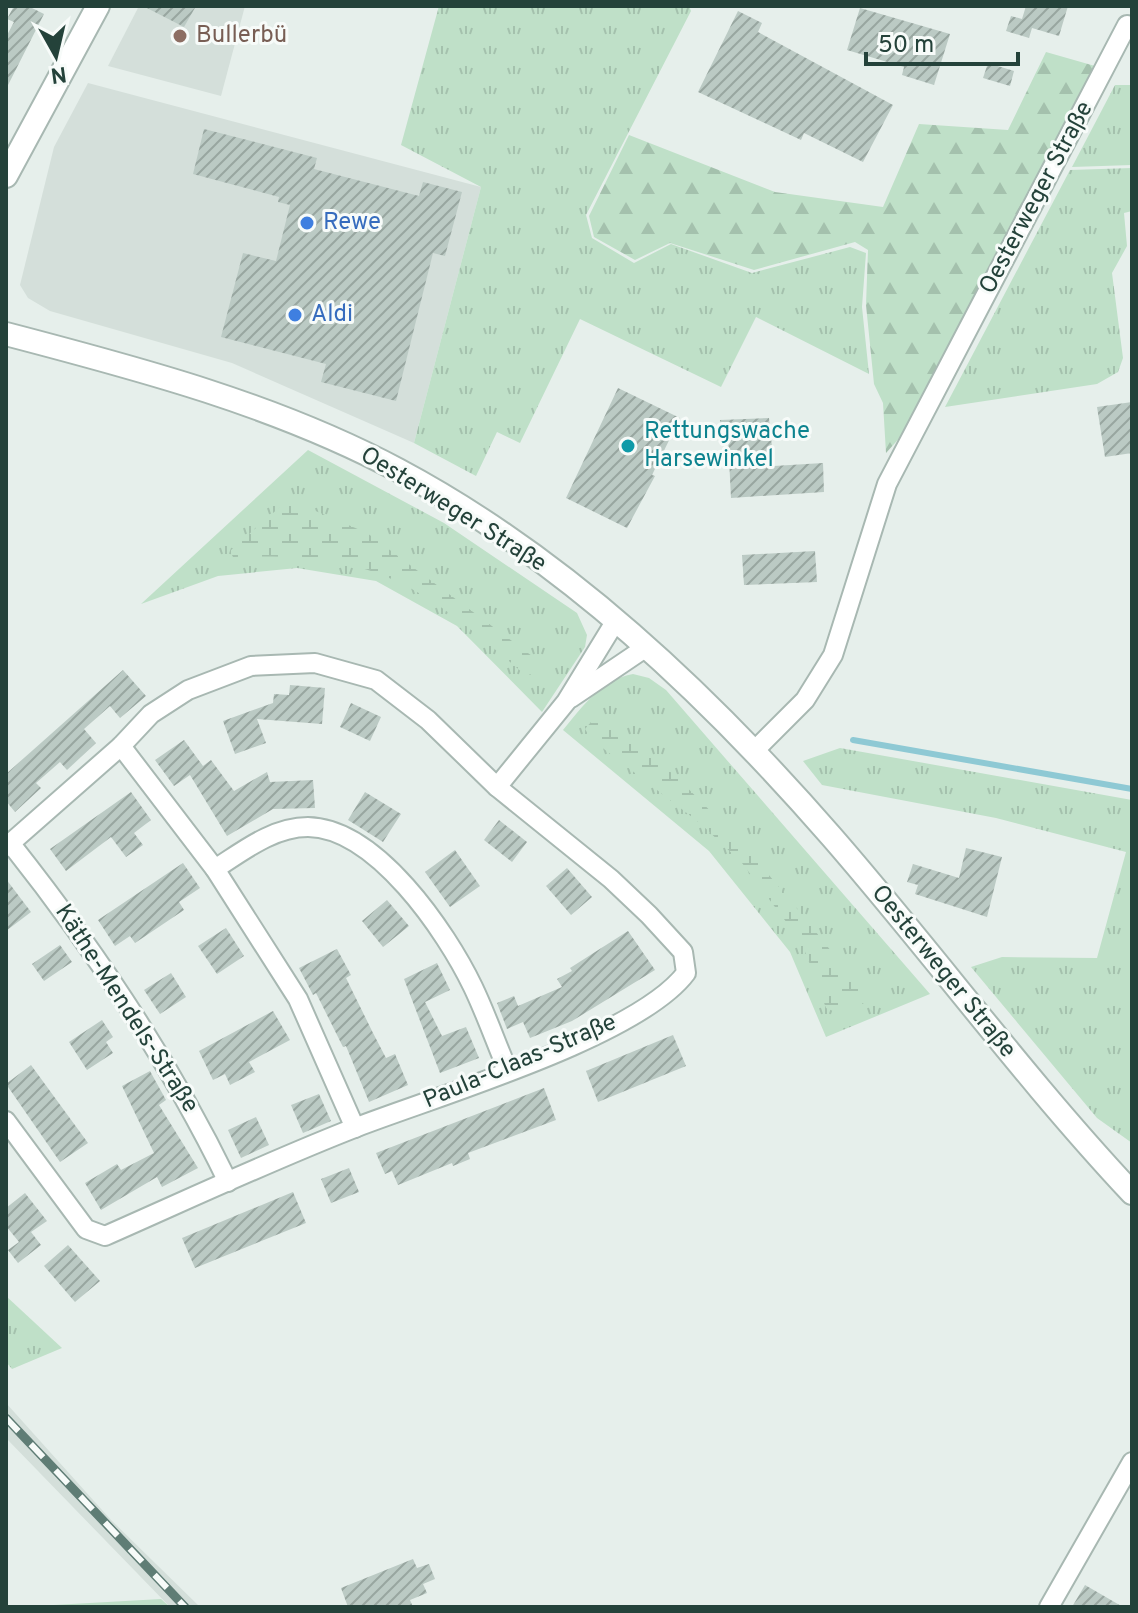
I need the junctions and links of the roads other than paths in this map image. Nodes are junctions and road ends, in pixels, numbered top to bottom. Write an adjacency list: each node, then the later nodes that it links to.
1 (98, 6): 3 (street)
2 (1127, 25): 9 (street, Oesterweger Straße)
3 (6, 176)
4 (6, 334): 5 (street, Oesterweger Straße)
5 (615, 622): 6 (street, Oesterweger Straße); 7 (street)
6 (645, 648): 7 (street); 9 (street, Oesterweger Straße)
7 (566, 702): 10 (street)
8 (121, 746): 10 (street); 11 (street); 12 (street)
9 (754, 751): 17 (street, Oesterweger Straße)
10 (497, 787): 13 (street, Paula-Claas-Straße)
11 (8, 846): 16 (street, Käthe-Mendels-Straße)
12 (215, 869): 13 (street); 15 (street)
13 (508, 1071): 15 (street, Paula-Claas-Straße)
14 (6, 1121): 16 (street, Paula-Claas-Straße)
15 (355, 1128): 16 (street, Paula-Claas-Straße)
16 (228, 1182)
17 (1132, 1193)
18 (1132, 1462): 19 (street)
19 (1049, 1607)

